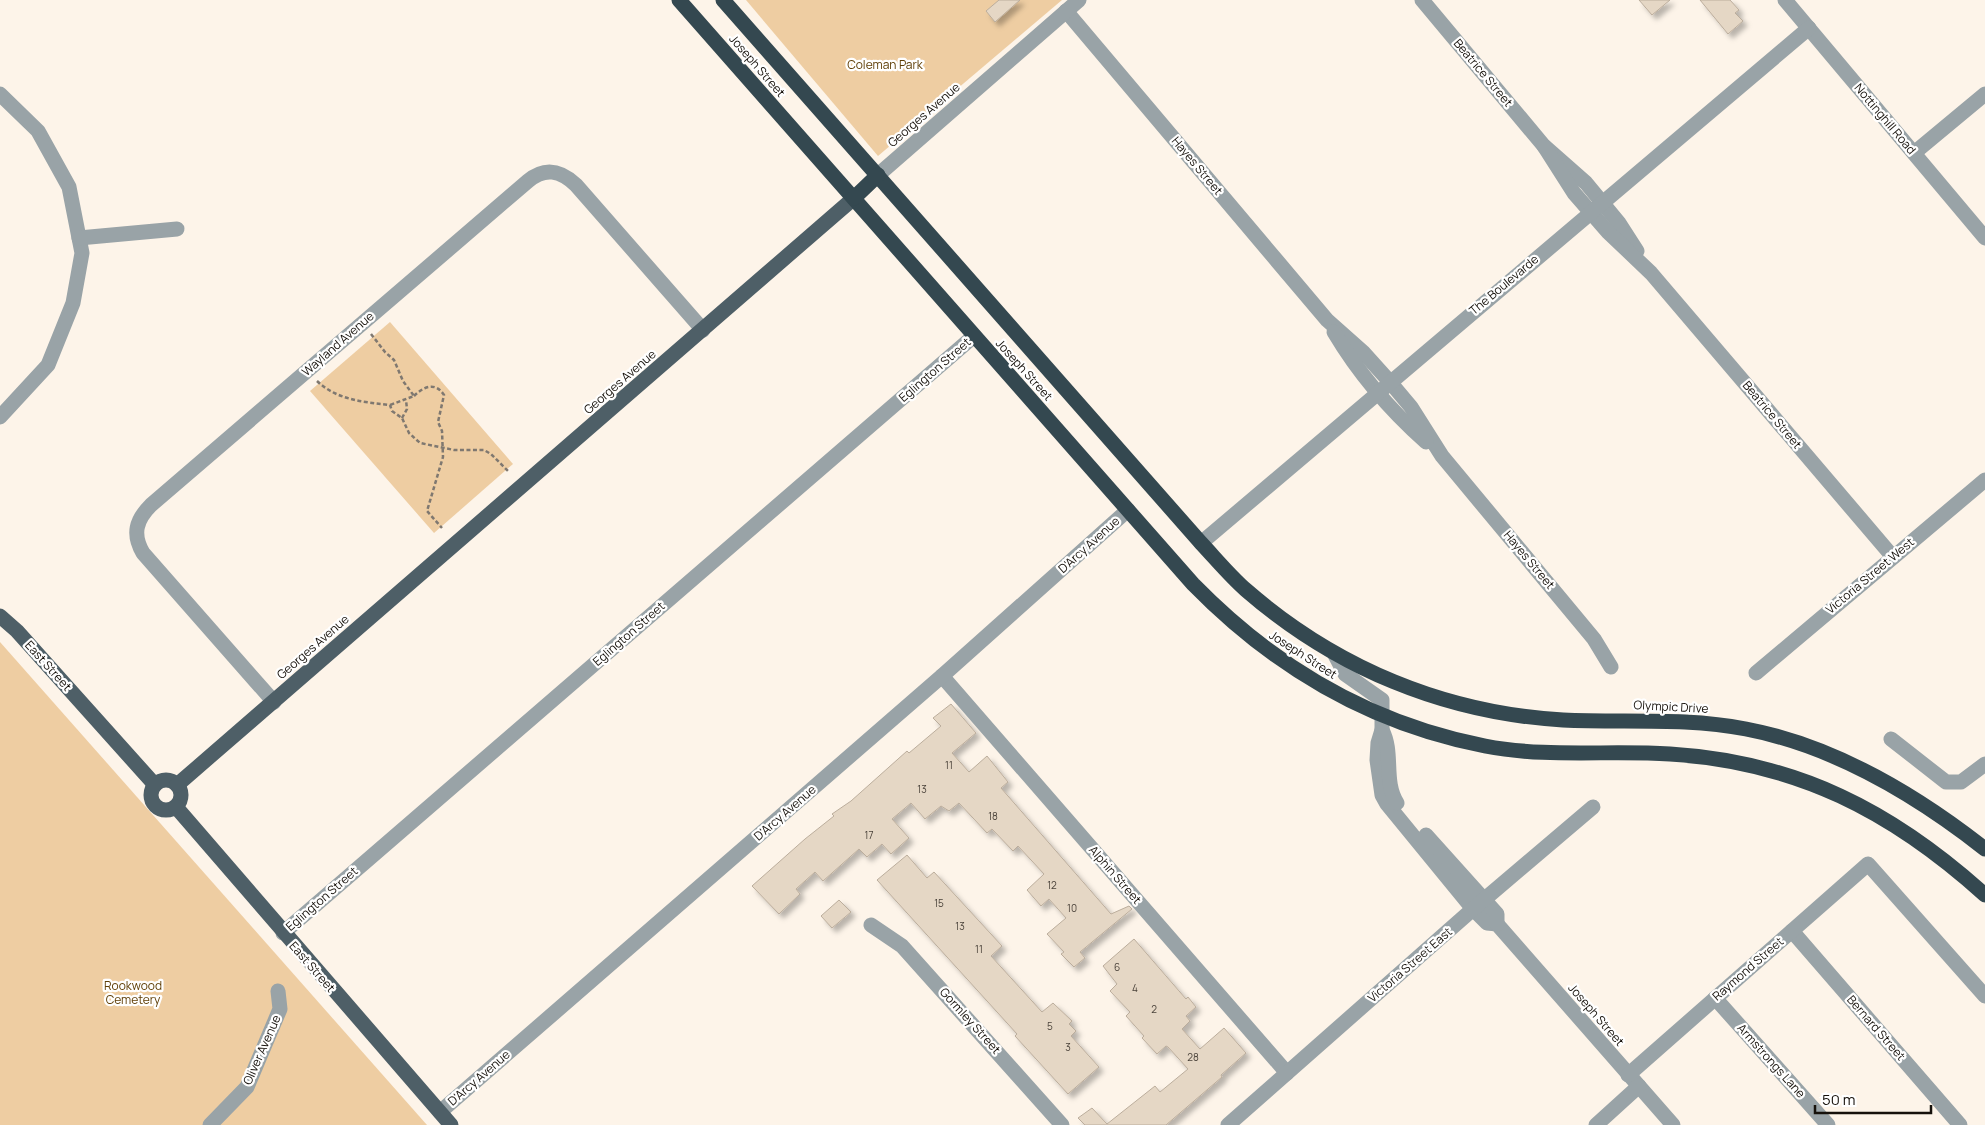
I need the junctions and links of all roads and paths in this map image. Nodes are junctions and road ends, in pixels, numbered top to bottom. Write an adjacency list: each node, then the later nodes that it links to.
1 (679, 0): 12 (highway, Joseph Street)
2 (723, 0): 11 (highway, Joseph Street)
3 (1079, 0): 6 (street, Georges Avenue)
4 (1422, 0): 13 (street, Beatrice Street)
5 (1785, 0): 7 (street, Nottinghill Road)
6 (1066, 11): 11 (street, Georges Avenue); 17 (street, Hayes Street)
7 (1809, 28): 10 (street, Nottinghill Road); 13 (street, The Boulevarde)
8 (0, 94): 15 (street)
9 (1985, 94): 10 (street)
10 (1914, 153): 16 (street, Nottinghill Road)
11 (878, 175): 12 (highway, Georges Avenue); 35 (highway, Joseph Street)
12 (854, 198): 19 (main road, Georges Avenue); 20 (highway, Joseph Street)
13 (1596, 208): 22 (street, The Boulevarde); 36 (street, Beatrice Street)
14 (177, 229): 15 (street)
15 (79, 238): 27 (street)
16 (1985, 238)
17 (1328, 320): 22 (street, Hayes Street); 23 (street, Hayes Street)
18 (361, 324): 19 (street, Wayland Avenue); 21 (street, Wayland Avenue); 24 (path)
19 (703, 330): 42 (main road, Georges Avenue)
20 (974, 336): 33 (highway, Joseph Street); 55 (street, Eglington Street)
21 (307, 372): 26 (path); 42 (street, Wayland Avenue)
22 (1390, 382): 23 (street, The Boulevarde); 30 (street, Hayes Street)
23 (1378, 393): 30 (street, Hayes Street); 35 (street, The Boulevarde)
24 (414, 396): 25 (path); 29 (path)
25 (406, 400): 26 (path); 28 (path)
26 (390, 406): 28 (path)
27 (0, 417)
28 (402, 418): 29 (path)
29 (443, 447): 31 (path); 34 (path)
30 (1442, 456): 39 (street, Hayes Street)
31 (508, 471)
32 (1985, 480): 36 (street, Victoria Street West)
33 (1128, 510): 41 (street, D'Arcy Avenue); 43 (highway, Joseph Street)
34 (442, 528)
35 (1200, 543): 38 (highway, Joseph Street)
36 (1893, 557): 40 (street, Victoria Street West)
37 (0, 616): 46 (main road, East Street)
38 (1336, 655): 43 (street, Joseph Street); 50 (highway, Olympic Drive)
39 (1611, 667)
40 (1756, 673)
41 (942, 676): 59 (street, Alphin Street); 62 (street, D'Arcy Avenue)
42 (274, 702): 47 (main road, Georges Avenue)
43 (1383, 723): 51 (highway); 52 (street, Joseph Street)
44 (1892, 739): 45 (street)
45 (1985, 764)
46 (155, 785): 47 (main road); 48 (main road)
47 (177, 785): 48 (main road)
48 (176, 807): 55 (main road, East Street)
49 (1593, 807): 52 (street, Victoria Street East)
50 (1985, 849)
51 (1985, 895)
52 (1479, 904): 59 (street, Victoria Street East); 60 (street, Joseph Street)
53 (871, 925): 65 (street, Gormley Street)
54 (1792, 931): 57 (street, Raymond Street); 58 (street, Raymond Street); 70 (street, Bernard Street)
55 (283, 933): 62 (main road, East Street)
56 (278, 991): 63 (street, Oliver Avenue)
57 (1985, 996)
58 (1714, 998): 60 (street, Raymond Street); 69 (street, Armstrongs Lane)
59 (1287, 1073): 66 (street, Victoria Street East)
60 (1628, 1075): 61 (street, Joseph Street)
61 (1639, 1086): 67 (street); 68 (street, Joseph Street)
62 (440, 1112): 64 (main road, East Street)
63 (210, 1125)
64 (451, 1125)
65 (1062, 1125)
66 (1228, 1125)
67 (1596, 1125)
68 (1673, 1125)
69 (1828, 1125)
70 (1960, 1125)

